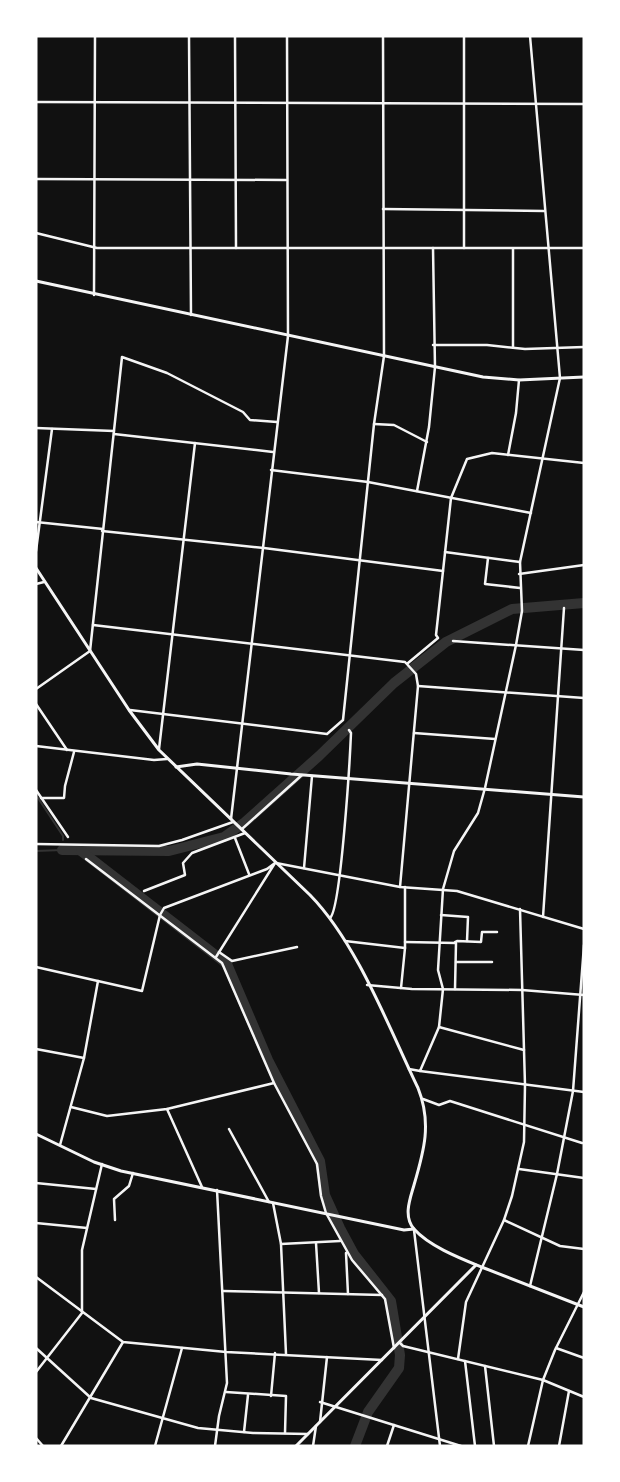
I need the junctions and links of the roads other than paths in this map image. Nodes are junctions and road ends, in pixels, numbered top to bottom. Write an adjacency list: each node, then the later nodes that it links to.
1 (95, 36): 9 (street)
2 (190, 36): 11 (street)
3 (236, 36): 12 (street)
4 (287, 36): 13 (street)
5 (383, 36): 10 (street)
6 (464, 36): 14 (street)
7 (530, 36): 15 (street)
8 (36, 102): 9 (street)
9 (95, 102): 11 (street); 18 (street)
10 (383, 103): 13 (street); 14 (street); 22 (street)
11 (190, 104): 12 (street); 21 (street)
12 (235, 104): 13 (street); 19 (street)
13 (287, 104): 20 (street)
14 (464, 104): 15 (street); 23 (street)
15 (536, 104): 16 (street); 24 (street)
16 (584, 104)
17 (36, 179): 18 (street)
18 (94, 180): 21 (street); 26 (street)
19 (235, 180): 20 (street); 21 (street); 28 (street)
20 (286, 180): 29 (street)
21 (189, 181): 27 (street)
22 (383, 208): 23 (street); 30 (street)
23 (464, 210): 24 (street); 32 (street)
24 (544, 210): 34 (street)
25 (36, 233): 26 (street)
26 (95, 248): 27 (street); 37 (street)
27 (191, 248): 28 (street); 38 (street)
28 (236, 248): 29 (street)
29 (286, 248): 30 (street); 39 (street)
30 (383, 248): 31 (street); 44 (street)
31 (433, 248): 32 (street); 40 (street)
32 (464, 248): 33 (street)
33 (513, 248): 34 (street); 41 (street)
34 (547, 248): 35 (street); 43 (street)
35 (584, 248)
36 (36, 281): 37 (main road)
37 (94, 295): 38 (main road)
38 (192, 316): 39 (main road)
39 (288, 336): 44 (main road); 49 (street)
40 (433, 345): 41 (street); 45 (street)
41 (514, 347): 43 (street)
42 (584, 347): 43 (street)
43 (558, 348): 47 (street)
44 (384, 356): 45 (main road); 50 (street)
45 (435, 367): 48 (main road); 54 (street)
46 (584, 377): 47 (main road)
47 (560, 378): 48 (main road); 58 (street)
48 (519, 380): 57 (street)
49 (277, 422): 53 (street); 56 (street)
50 (374, 424): 54 (street); 61 (street)
51 (36, 428): 52 (street)
52 (52, 429): 53 (street); 65 (street)
53 (114, 433): 55 (street); 66 (street)
54 (427, 442): 62 (street)
55 (195, 443): 56 (street); 67 (street)
56 (273, 452): 60 (street)
57 (508, 456): 58 (street); 63 (street)
58 (542, 458): 59 (street); 64 (street)
59 (584, 463)
60 (271, 470): 61 (street); 68 (street)
61 (368, 482): 62 (street); 72 (street)
62 (416, 491): 63 (street)
63 (451, 498): 64 (street); 70 (street)
64 (531, 512): 73 (street)
65 (38, 522): 66 (street); 69 (street)
66 (102, 530): 67 (street); 82 (street)
67 (183, 539): 68 (street); 83 (street)
68 (264, 548): 72 (street); 85 (street)
69 (36, 551)
70 (445, 552): 71 (street); 76 (street)
71 (488, 558): 73 (street); 80 (street)
72 (359, 560): 76 (street); 90 (street)
73 (520, 562): 77 (street)
74 (584, 565): 77 (street)
75 (36, 568): 78 (main road)
76 (442, 571): 91 (street)
77 (519, 574): 80 (street)
78 (44, 582): 79 (street); 89 (main road)
79 (36, 584)
80 (520, 588): 86 (street)
81 (564, 608): 87 (street)
82 (93, 625): 83 (street); 89 (street)
83 (172, 634): 85 (street); 99 (street)
84 (452, 641): 86 (street)
85 (252, 644): 90 (street); 100 (street)
86 (516, 645): 87 (street); 94 (street)
87 (561, 648): 88 (street); 95 (street)
88 (584, 650)
89 (90, 651): 93 (street); 98 (main road)
90 (349, 656): 91 (street); 100 (street)
91 (408, 664): 92 (street)
92 (418, 686): 94 (street); 102 (street)
93 (36, 690)
94 (506, 692): 95 (street); 103 (street)
95 (557, 696): 96 (street); 117 (street)
96 (584, 698)
97 (36, 704): 106 (street)
98 (129, 710): 99 (street); 105 (main road)
99 (162, 714): 100 (street); 105 (street)
100 (243, 724): 110 (street)
101 (349, 730): 113 (street)
102 (414, 733): 103 (street); 114 (street)
103 (495, 739): 115 (street)
104 (36, 746): 106 (street)
105 (159, 750): 108 (main road)
106 (67, 751): 107 (street)
107 (74, 751): 108 (street); 118 (street)
108 (167, 759): 109 (main road)
109 (176, 767): 110 (main road); 120 (main road)
110 (238, 769): 111 (main road); 120 (street)
111 (302, 775): 112 (main road); 121 (street)
112 (312, 776): 113 (main road); 128 (street)
113 (348, 778): 114 (main road); 130 (street)
114 (410, 782): 115 (main road); 131 (street)
115 (484, 788): 117 (main road); 133 (street)
116 (36, 790): 118 (street)
117 (550, 794): 119 (main road); 138 (street)
118 (39, 796): 123 (street)
119 (584, 797)
120 (233, 821): 121 (main road); 125 (street)
121 (241, 829): 122 (main road)
122 (245, 833): 124 (street); 127 (main road)
123 (68, 837)
124 (235, 838): 129 (street); 134 (street)
125 (36, 844)
126 (86, 860): 136 (street)
127 (275, 863): 128 (street); 129 (street); 139 (main road); 150 (street)
128 (304, 868): 130 (street)
129 (249, 874): 136 (street)
130 (339, 875): 131 (street); 139 (street)
131 (400, 887): 132 (street)
132 (405, 887): 133 (street); 144 (street)
133 (443, 889): 135 (street); 137 (street)
134 (144, 891)
135 (520, 910): 138 (street); 160 (street)
136 (160, 915): 151 (street); 155 (street)
137 (441, 916): 143 (street); 145 (street)
138 (543, 917): 140 (street)
139 (330, 918): 142 (main road)
140 (584, 929)
141 (497, 932): 143 (street)
142 (345, 941): 149 (street); 156 (main road)
143 (467, 941): 146 (street)
144 (405, 942): 145 (street); 149 (street)
145 (439, 942): 146 (street); 158 (street)
146 (455, 942): 152 (street)
147 (584, 945): 161 (street)
148 (297, 948): 150 (street)
149 (405, 948): 157 (street)
150 (219, 952): 151 (street)
151 (216, 957): 168 (street)
152 (456, 962): 153 (street); 159 (street)
153 (492, 962)
154 (36, 967): 155 (street)
155 (98, 981): 165 (street)
156 (368, 984): 157 (street); 166 (main road)
157 (400, 988): 158 (street)
158 (443, 989): 159 (street); 162 (street)
159 (455, 990): 160 (street)
160 (522, 990): 161 (street); 164 (street)
161 (582, 995): 170 (street)
162 (439, 1027): 164 (street); 167 (street)
163 (36, 1049): 165 (street)
164 (524, 1050): 169 (street)
165 (84, 1058): 173 (street)
166 (409, 1069): 167 (street); 172 (main road)
167 (420, 1071): 169 (street)
168 (274, 1083): 174 (street); 191 (street)
169 (525, 1086): 170 (street); 175 (street)
170 (574, 1091): 171 (street); 178 (street)
171 (584, 1092)
172 (423, 1099): 175 (street); 196 (main road)
173 (71, 1107): 174 (street); 180 (street)
174 (167, 1109): 187 (street)
175 (524, 1124): 178 (street); 182 (street)
176 (229, 1129): 190 (street)
177 (36, 1134): 180 (main road)
178 (565, 1138): 179 (street); 184 (street)
179 (582, 1143)
180 (60, 1145): 181 (main road)
181 (102, 1164): 183 (main road); 188 (street)
182 (518, 1169): 184 (street); 193 (street)
183 (133, 1173): 187 (main road); 192 (street)
184 (557, 1174): 185 (street); 197 (street)
185 (584, 1178)
186 (36, 1184): 188 (street)
187 (202, 1188): 189 (main road)
188 (96, 1189): 195 (street)
189 (217, 1190): 190 (main road); 207 (street)
190 (271, 1202): 191 (main road); 200 (street)
191 (327, 1213): 196 (main road); 198 (street)
192 (115, 1220)
193 (504, 1220): 197 (street); 204 (street)
194 (36, 1223): 195 (street)
195 (87, 1228): 215 (street)
196 (414, 1229): 203 (main road); 216 (street)
197 (542, 1238): 201 (street); 206 (street)
198 (340, 1241): 199 (street); 202 (street)
199 (316, 1243): 200 (street); 210 (street)
200 (281, 1244): 208 (street)
201 (584, 1249)
202 (346, 1251): 211 (street); 212 (street)
203 (476, 1265): 204 (main road); 216 (main road)
204 (482, 1267): 206 (main road); 230 (street)
205 (36, 1277): 215 (street)
206 (530, 1287): 213 (main road)
207 (223, 1291): 208 (street); 223 (street)
208 (283, 1292): 210 (street); 226 (street)
209 (584, 1292): 213 (street)
210 (319, 1293): 211 (street)
211 (348, 1294): 212 (street)
212 (382, 1295): 221 (street)
213 (578, 1305): 214 (main road); 222 (street)
214 (584, 1307)
215 (82, 1312): 217 (street); 228 (street)
216 (425, 1318): 218 (main road); 224 (street)
217 (123, 1342): 220 (street); 241 (street)
218 (400, 1343): 221 (main road); 224 (street)
219 (36, 1348): 228 (street)
220 (182, 1348): 223 (street); 244 (street)
221 (394, 1348): 231 (main road)
222 (556, 1348): 229 (street); 235 (street)
223 (226, 1352): 225 (street); 237 (street)
224 (429, 1352): 230 (street); 253 (street)
225 (275, 1354): 226 (street); 239 (street)
226 (286, 1354): 227 (street)
227 (327, 1356): 231 (street); 242 (street)
228 (48, 1358): 234 (street); 241 (street)
229 (584, 1358)
230 (458, 1359): 232 (street)
231 (382, 1360): 243 (main road)
232 (465, 1361): 233 (street); 263 (street)
233 (485, 1366): 235 (street); 264 (street)
234 (36, 1372)
235 (543, 1380): 236 (street); 265 (street)
236 (570, 1391): 240 (street); 266 (street)
237 (226, 1392): 238 (street); 248 (street)
238 (248, 1395): 239 (street); 249 (street)
239 (272, 1396): 250 (street)
240 (584, 1397)
241 (92, 1398): 244 (street); 255 (street)
242 (320, 1402): 243 (street); 245 (street)
243 (336, 1406): 245 (main road); 246 (street)
244 (163, 1419): 248 (street); 256 (street)
245 (320, 1423): 247 (main road)
246 (394, 1425): 253 (street); 260 (street)
247 (316, 1426): 251 (main road); 259 (street)
248 (218, 1430): 249 (street); 257 (street)
249 (244, 1432): 250 (street)
250 (285, 1433): 251 (street)
251 (308, 1434): 258 (main road)
252 (36, 1438): 254 (street)
253 (440, 1439): 261 (street); 262 (street)
254 (44, 1446)
255 (61, 1446)
256 (155, 1446)
257 (215, 1446)
258 (296, 1446)
259 (313, 1446)
260 (387, 1446)
261 (440, 1446)
262 (461, 1446)
263 (475, 1446)
264 (494, 1446)
265 (528, 1446)
266 (559, 1446)

